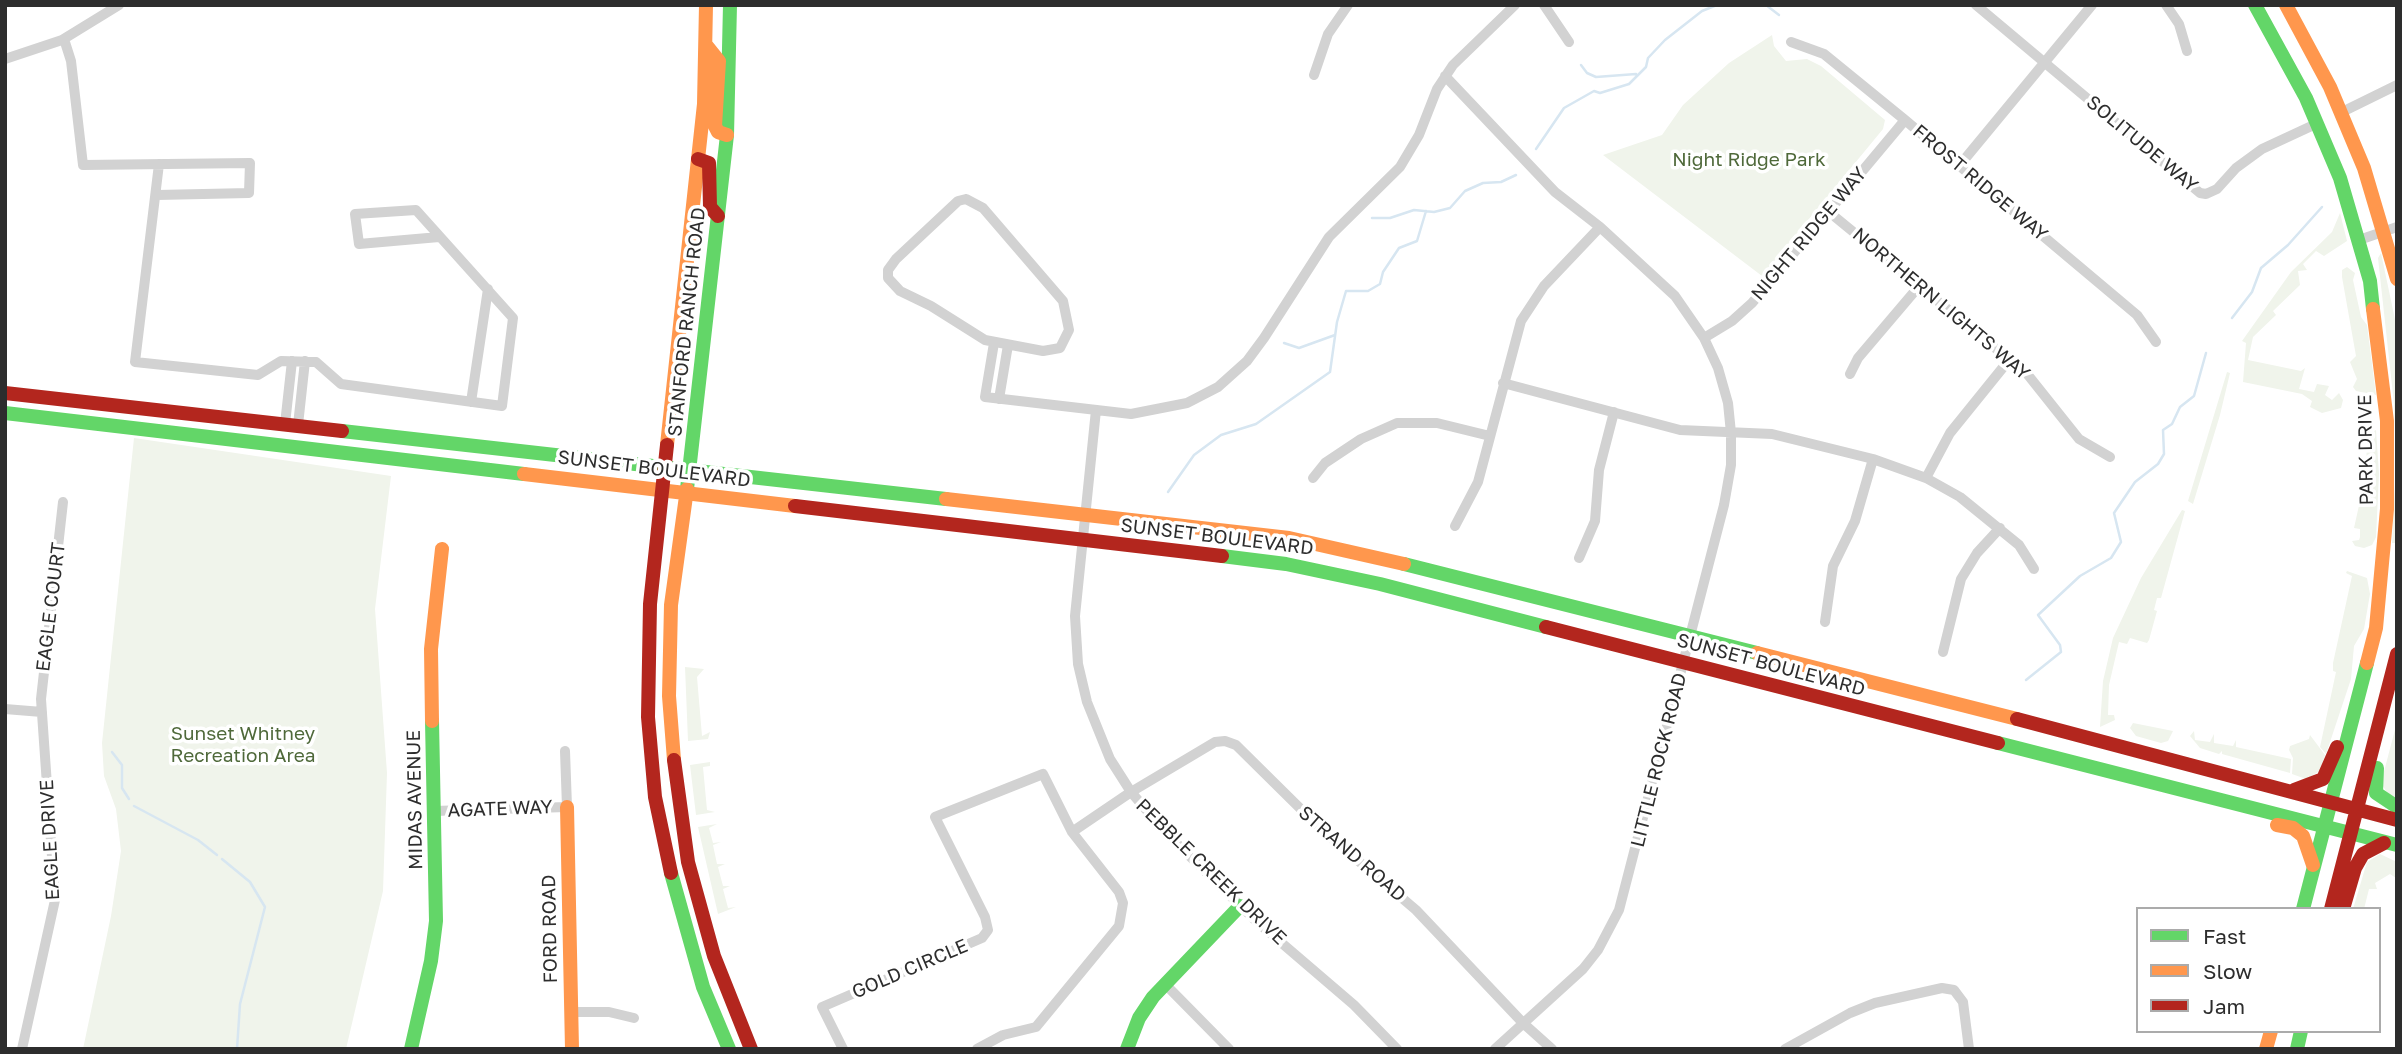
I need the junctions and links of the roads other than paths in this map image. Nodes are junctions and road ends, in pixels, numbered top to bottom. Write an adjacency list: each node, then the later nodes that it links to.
1 (120, 5): 12 (street)
2 (706, 5): 15 (main road, STANFORD RANCH ROAD)
3 (730, 5): 25 (main road, STANFORD RANCH ROAD)
4 (1349, 5): 19 (street)
5 (1515, 5): 20 (street)
6 (1544, 5): 14 (street)
7 (1976, 5): 18 (street, SOLITUDE WAY)
8 (2092, 5): 18 (street)
9 (2166, 5): 16 (street)
10 (2255, 5): 24 (main road, PARK DRIVE)
11 (2286, 5): 22 (main road)
12 (64, 38): 17 (street); 27 (street)
13 (1791, 41): 23 (street, FROST RIDGE WAY)
14 (1569, 42)
15 (707, 46): 25 (main road); 26 (main road, STANFORD RANCH ROAD)
16 (2187, 51)
17 (5, 59)
18 (2045, 62): 24 (street, SOLITUDE WAY); 28 (street)
19 (1314, 75)
20 (1445, 76): 32 (street, LITTLE ROCK ROAD); 53 (street)
21 (2397, 85): 22 (street)
22 (2342, 112): 33 (main road)
23 (1905, 120): 28 (street, FROST RIDGE WAY); 30 (street, NIGHT RIDGE WAY)
24 (2318, 123): 35 (main road, PARK DRIVE)
25 (727, 135): 31 (main road, STANFORD RANCH ROAD)
26 (698, 159): 31 (main road); 61 (main road, STANFORD RANCH ROAD)
27 (159, 164): 29 (street); 29 (street)
28 (1959, 166): 40 (street, FROST RIDGE WAY)
29 (157, 195): 44 (street)
30 (1829, 212): 37 (street, NORTHERN LIGHTS WAY); 39 (street, NIGHT RIDGE WAY)
31 (718, 216): 62 (main road, STANFORD RANCH ROAD)
32 (1600, 228): 39 (street, LITTLE ROCK ROAD); 49 (street)
33 (2390, 230): 35 (street); 36 (main road)
34 (439, 237): 34 (street); 38 (street)
35 (2359, 240): 84 (main road, PARK DRIVE)
36 (2397, 279)
37 (1920, 285): 43 (street, NORTHERN LIGHTS WAY); 47 (street)
38 (488, 289): 52 (street); 52 (street)
39 (1704, 338): 57 (street, LITTLE ROCK ROAD)
40 (2156, 342)
41 (995, 343): 42 (street); 42 (street); 46 (street)
42 (1008, 345): 48 (street)
43 (2009, 360): 59 (street, NORTHERN LIGHTS WAY); 64 (street)
44 (292, 361): 45 (street); 56 (street)
45 (305, 361): 52 (street); 56 (street)
46 (989, 373): 48 (street); 51 (street)
47 (1850, 374)
48 (1003, 375): 51 (street)
49 (1503, 383): 54 (street); 58 (street)
50 (5, 393): 56 (main road, SUNSET BOULEVARD)
51 (999, 399): 53 (street)
52 (471, 402)
53 (1096, 410): 68 (street, PEBBLE CREEK DRIVE)
54 (1614, 412): 57 (street); 73 (street)
55 (5, 413): 65 (main road, SUNSET BOULEVARD)
56 (292, 424): 61 (main road, SUNSET BOULEVARD)
57 (1731, 433): 60 (street); 76 (street, LITTLE ROCK ROAD)
58 (1490, 436): 63 (street); 69 (street)
59 (2110, 457)
60 (1873, 459): 64 (street); 75 (street)
61 (667, 467): 62 (main road, SUNSET BOULEVARD); 65 (main road, STANFORD RANCH ROAD)
62 (690, 470): 66 (main road, STANFORD RANCH ROAD); 68 (main road, SUNSET BOULEVARD)
63 (1312, 478)
64 (1926, 478): 70 (street)
65 (664, 489): 66 (main road, SUNSET BOULEVARD); 83 (main road, STANFORD RANCH ROAD)
66 (687, 492): 71 (main road, SUNSET BOULEVARD); 86 (main road, STANFORD RANCH ROAD)
67 (63, 502): 82 (street, EAGLE COURT)
68 (1085, 514): 71 (street, PEBBLE CREEK DRIVE); 76 (main road, SUNSET BOULEVARD)
69 (1455, 526)
70 (2000, 528): 74 (street); 77 (street)
71 (1082, 540): 79 (main road, SUNSET BOULEVARD); 88 (street, PEBBLE CREEK DRIVE)
72 (442, 549): 95 (main road, MIDAS AVENUE)
73 (1579, 558)
74 (2034, 569)
75 (1825, 622)
76 (1690, 637): 79 (street, LITTLE ROCK ROAD); 87 (main road, SUNSET BOULEVARD)
77 (1943, 652)
78 (2397, 654): 80 (main road)
79 (1684, 662): 90 (main road, SUNSET BOULEVARD); 109 (street, LITTLE ROCK ROAD)
80 (2386, 705): 93 (main road); 94 (main road)
81 (5, 709): 82 (street)
82 (42, 712): 112 (street, EAGLE DRIVE)
83 (648, 717): 86 (main road); 89 (main road, STANFORD RANCH ROAD)
84 (2351, 730): 87 (main road); 91 (main road, PARK DRIVE)
85 (565, 751): 92 (street)
86 (672, 754): 89 (main road); 116 (main road, STANFORD RANCH ROAD)
87 (2290, 791): 91 (main road, SUNSET BOULEVARD)
88 (1130, 792): 98 (street); 102 (street, PEBBLE CREEK DRIVE); 109 (street, STRAND ROAD)
89 (655, 797): 115 (main road, STANFORD RANCH ROAD)
90 (2223, 801): 97 (main road, SUNSET BOULEVARD); 101 (main road)
91 (2330, 802): 94 (main road, SUNSET BOULEVARD); 97 (main road, PARK DRIVE)
92 (567, 807): 95 (street, AGATE WAY); 107 (main road, FORD ROAD)
93 (2397, 807)
94 (2358, 810): 96 (main road, SUNSET BOULEVARD); 99 (main road)
95 (434, 811): 113 (main road, MIDAS AVENUE)
96 (2397, 820)
97 (2324, 828): 99 (main road, SUNSET BOULEVARD); 101 (main road, PARK DRIVE)
98 (1072, 832): 111 (street, GOLD CIRCLE); 117 (street, GOLD CIRCLE)
99 (2351, 835): 100 (main road, SUNSET BOULEVARD); 104 (main road)
100 (2390, 844): 105 (main road)
101 (2314, 868): 103 (main road, PARK DRIVE)
102 (1240, 906): 106 (main road); 120 (street, PEBBLE CREEK DRIVE)
103 (2304, 907)
104 (2332, 907)
105 (2344, 907)
106 (1165, 984): 118 (main road); 119 (street)
107 (572, 1012): 108 (street); 114 (main road, FORD ROAD)
108 (634, 1018)
109 (1523, 1023): 121 (street, LITTLE ROCK ROAD); 122 (street, STRAND ROAD)
110 (2268, 1041): 125 (main road)
111 (983, 1047)
112 (22, 1049)
113 (411, 1049)
114 (572, 1049)
115 (729, 1049)
116 (751, 1049)
117 (843, 1049)
118 (1128, 1049)
119 (1230, 1049)
120 (1396, 1049)
121 (1495, 1049)
122 (1552, 1049)
123 (1785, 1049): 124 (street)
124 (1969, 1049)
125 (2282, 1049)

